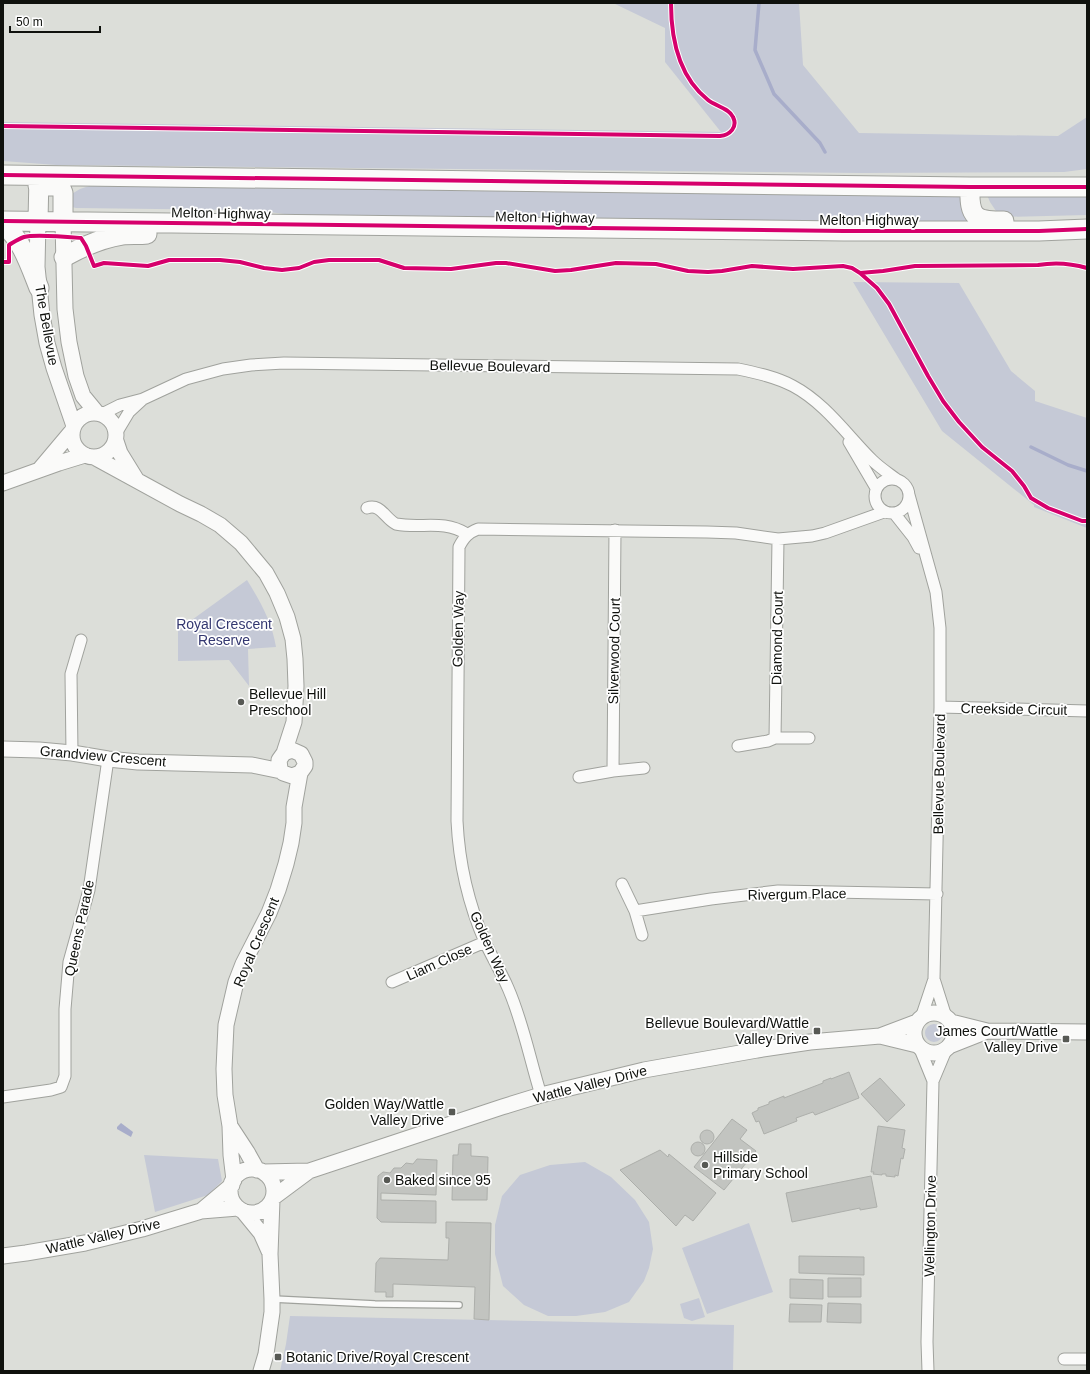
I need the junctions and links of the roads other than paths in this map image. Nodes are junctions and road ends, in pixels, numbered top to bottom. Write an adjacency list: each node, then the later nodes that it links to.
1 (3, 175): 2 (highway)
2 (39, 181): 3 (highway); 4 (highway); 8 (highway); 9 (highway)
3 (3, 185)
4 (970, 187): 5 (highway); 6 (highway)
5 (1087, 187)
6 (1087, 220)
7 (3, 221): 8 (highway, Melton Highway)
8 (38, 221): 9 (highway, Melton Highway); 14 (street, The Bellevue)
9 (63, 221): 11 (highway, Melton Highway); 13 (street, The Bellevue)
10 (3, 225): 14 (highway)
11 (294, 225): 12 (highway, Melton Highway); 13 (highway)
12 (1087, 229)
13 (64, 257): 16 (street, The Bellevue)
14 (38, 288): 18 (street, The Bellevue)
15 (144, 399): 16 (street, Bellevue Boulevard); 17 (street, Bellevue Boulevard); 19 (street, Bellevue Boulevard)
16 (100, 414): 18 (street); 19 (street)
17 (830, 415): 23 (street, Bellevue Boulevard); 25 (street, Bellevue Boulevard)
18 (73, 428): 20 (street); 21 (street)
19 (116, 437): 20 (street); 22 (street)
20 (89, 456): 21 (street); 22 (street)
21 (40, 469): 24 (street)
22 (136, 479): 37 (street)
23 (896, 479): 25 (street); 26 (street)
24 (3, 483)
25 (875, 493): 28 (street); 29 (street)
26 (909, 495): 28 (street); 33 (street, Bellevue Boulevard)
27 (368, 508): 31 (street)
28 (889, 512): 29 (street); 33 (street, Bellevue Boulevard)
29 (848, 524): 32 (street)
30 (615, 530): 31 (street); 32 (street); 48 (street, Silverwood Court)
31 (467, 534): 57 (street, Golden Way)
32 (778, 538): 38 (street, Diamond Court)
33 (930, 570): 35 (street, Bellevue Boulevard)
34 (81, 640): 42 (street)
35 (940, 707): 36 (street, Creekside Circuit); 54 (street, Bellevue Boulevard)
36 (1087, 711)
37 (294, 722): 43 (street); 44 (street)
38 (775, 738): 39 (street); 40 (street)
39 (809, 738)
40 (738, 746)
41 (3, 749): 42 (street, Grandview Crescent)
42 (72, 753): 45 (street, Grandview Crescent)
43 (301, 754): 44 (street); 50 (street)
44 (282, 755): 46 (street, Grandview Crescent); 49 (street)
45 (108, 759): 46 (street, Grandview Crescent); 69 (street, Queens Parade)
46 (252, 765): 49 (street, Grandview Crescent)
47 (644, 768): 48 (street)
48 (613, 771): 51 (street)
49 (282, 772): 50 (street); 52 (street, Royal Crescent)
50 (300, 773): 52 (street, Royal Crescent)
51 (579, 777)
52 (294, 806): 70 (street, Royal Crescent)
53 (622, 884): 55 (street)
54 (937, 894): 55 (street, Rivergum Place); 58 (street, Bellevue Boulevard)
55 (635, 911): 56 (street)
56 (642, 935)
57 (485, 942): 59 (street, Liam Close); 68 (street, Golden Way)
58 (934, 979): 60 (street, Bellevue Boulevard); 61 (street, Bellevue Boulevard)
59 (392, 982)
60 (919, 1020): 61 (street); 64 (street, Wattle Valley Drive); 65 (street)
61 (948, 1020): 62 (street); 66 (street)
62 (987, 1032): 63 (street); 66 (street)
63 (1087, 1032)
64 (880, 1036): 65 (street, Wattle Valley Drive); 68 (street, Wattle Valley Drive)
65 (919, 1047): 66 (street); 67 (street, Wellington Drive)
66 (948, 1048): 67 (street, Wellington Drive)
67 (933, 1081): 84 (street, Wellington Drive)
68 (542, 1095): 72 (street, Wattle Valley Drive)
69 (3, 1097)
70 (230, 1126): 71 (street, Royal Crescent); 73 (street, Royal Crescent)
71 (260, 1171): 72 (street, Wattle Valley Drive); 73 (street); 74 (street)
72 (309, 1171): 74 (street, Wattle Valley Drive)
73 (233, 1183): 75 (street); 76 (street, Wattle Valley Drive)
74 (273, 1198): 75 (street); 77 (street)
75 (240, 1209): 76 (street, Wattle Valley Drive); 77 (street)
76 (201, 1211): 78 (street, Wattle Valley Drive)
77 (270, 1254): 79 (street)
78 (3, 1256)
79 (272, 1299): 80 (lane); 83 (street)
80 (459, 1305)
81 (1064, 1359): 82 (street)
82 (1087, 1359)
83 (261, 1371)
84 (928, 1371)

